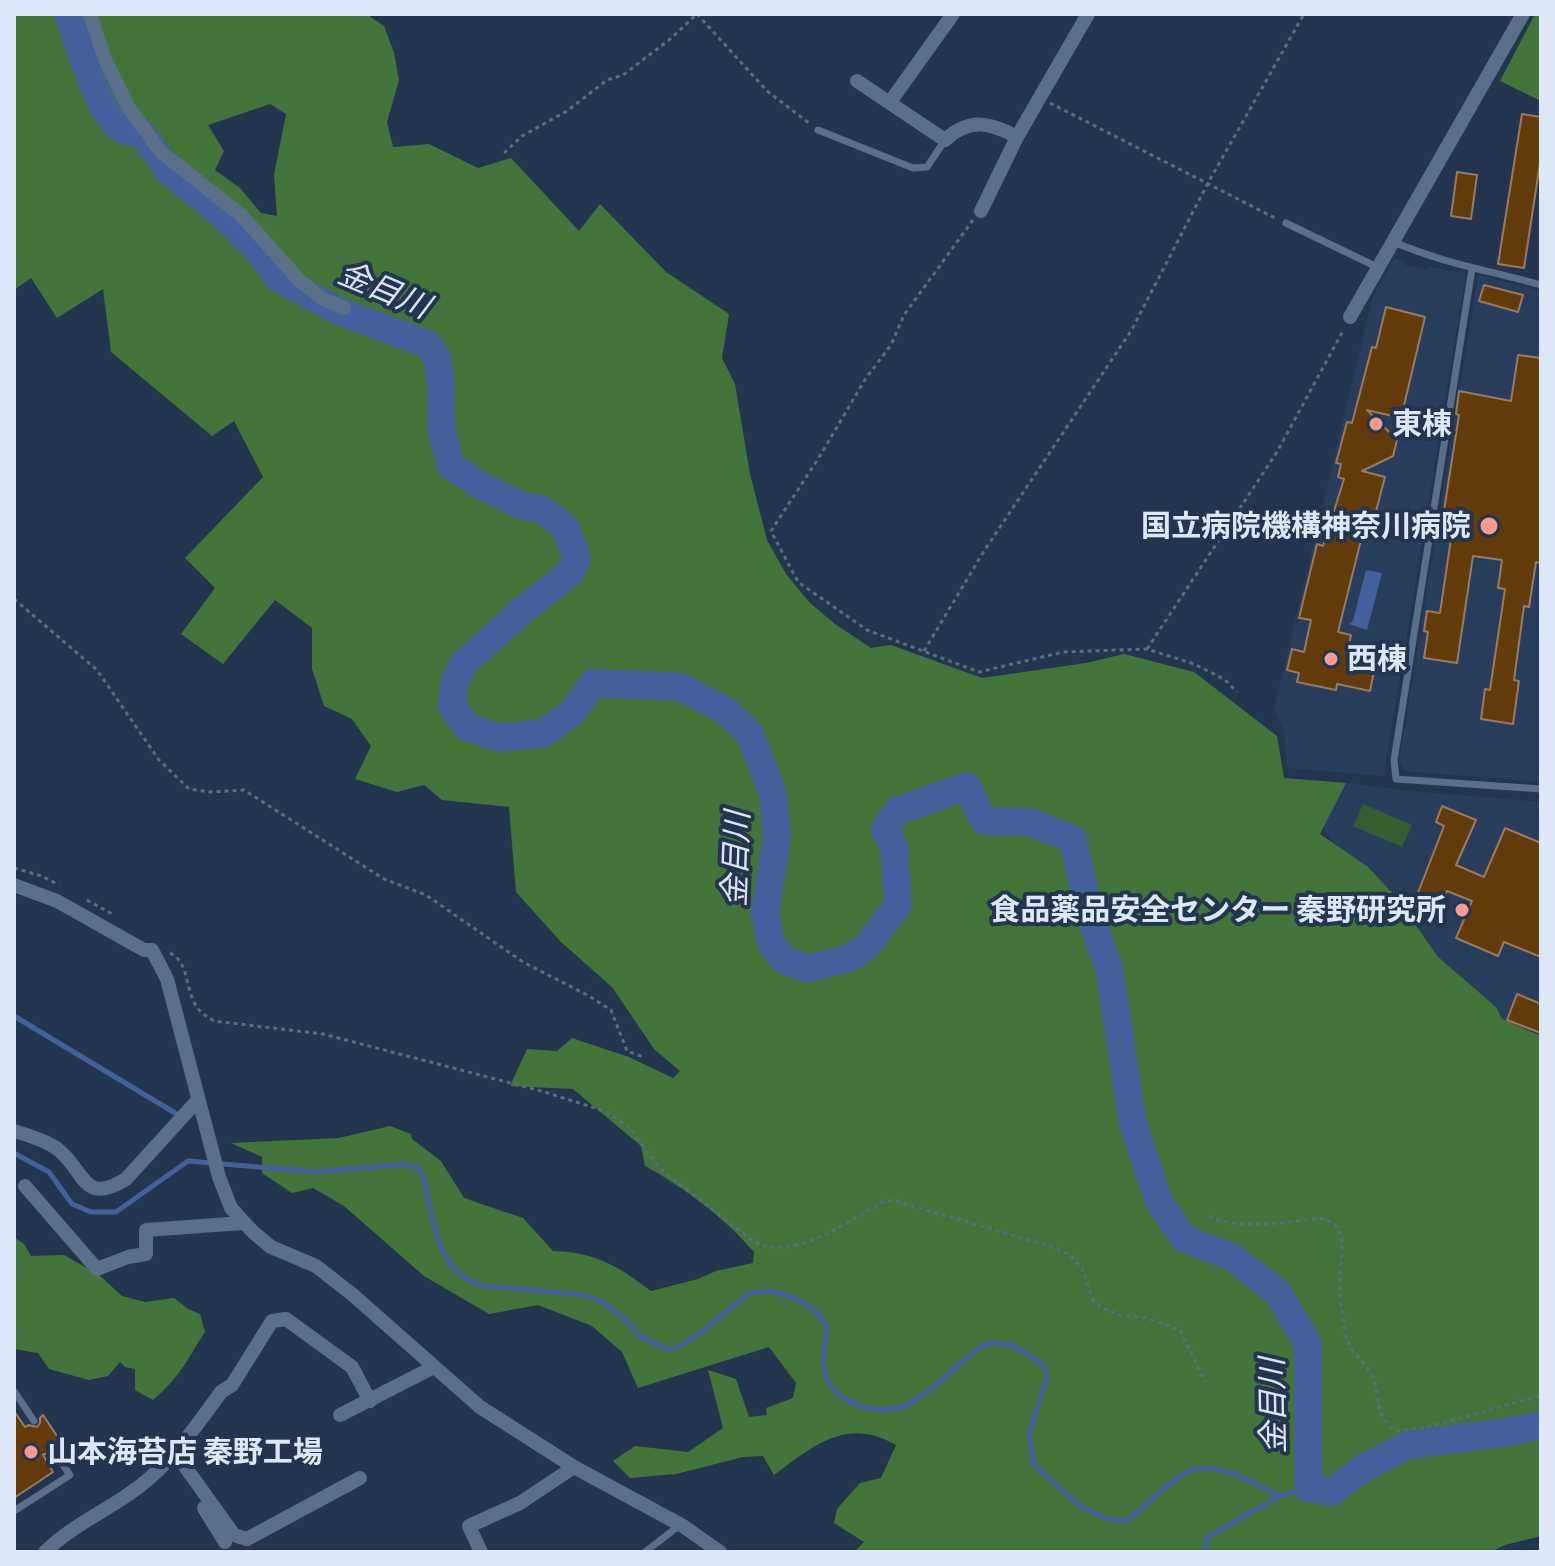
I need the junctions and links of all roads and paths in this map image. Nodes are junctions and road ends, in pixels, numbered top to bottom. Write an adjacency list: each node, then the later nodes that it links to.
1 (90, 14): 21 (street)
2 (697, 14): 10 (path); 13 (path)
3 (953, 14): 9 (street)
4 (1304, 14): 14 (path)
5 (1523, 14): 17 (street)
6 (1082, 16): 8 (street)
7 (857, 81): 9 (street)
8 (1040, 98): 11 (street); 14 (path)
9 (890, 102): 12 (street)
10 (818, 130): 12 (lane)
11 (1017, 137): 12 (street); 15 (street)
12 (945, 140)
13 (504, 153)
14 (1208, 183): 16 (path); 25 (path)
15 (981, 211): 25 (path)
16 (1286, 223): 18 (lane)
17 (1394, 242): 18 (street); 19 (lane)
18 (1379, 268): 22 (street)
19 (1472, 269): 20 (lane); 27 (lane)
20 (1541, 285)
21 (344, 308)
22 (1350, 317): 24 (path)
23 (14, 599): 30 (path)
24 (1147, 649): 25 (path); 26 (path)
25 (924, 651)
26 (1237, 692)
27 (1541, 789)
28 (14, 885): 29 (street)
29 (152, 950): 31 (street); 37 (path)
30 (643, 1057)
31 (197, 1101): 32 (street); 35 (street)
32 (14, 1131)
33 (25, 1186): 35 (street)
34 (1209, 1216): 39 (path)
35 (243, 1223): 36 (street)
36 (434, 1367): 40 (street); 45 (street)
37 (1205, 1382)
38 (14, 1391): 42 (lane)
39 (1541, 1396)
40 (370, 1401): 41 (street); 44 (street)
41 (340, 1415)
42 (34, 1421)
43 (52, 1449): 48 (lane)
44 (176, 1454): 47 (street); 51 (street)
45 (574, 1467): 49 (street); 52 (street)
46 (360, 1478): 47 (street)
47 (206, 1495): 50 (street)
48 (14, 1511)
49 (680, 1525): 53 (lane); 54 (street)
50 (225, 1542)
51 (45, 1552)
52 (481, 1552)
53 (645, 1552)
54 (720, 1552)

